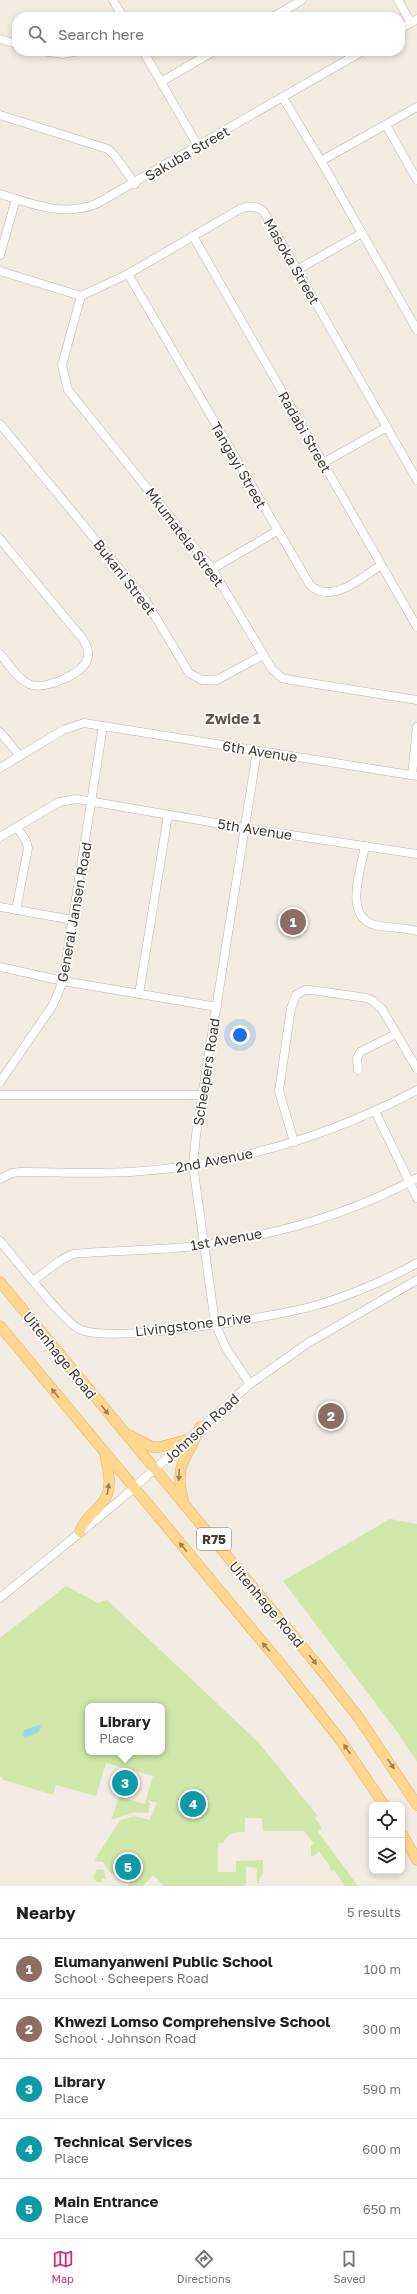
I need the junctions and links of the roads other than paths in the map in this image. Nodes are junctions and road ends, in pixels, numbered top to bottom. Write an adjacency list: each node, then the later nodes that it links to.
1 (113, 0): 4 (street)
2 (302, 0): 5 (street)
3 (398, 0): 6 (street)
4 (120, 12)
5 (282, 12)
6 (414, 21): 7 (street)
7 (405, 26)
8 (0, 39): 9 (street)
9 (12, 43)
10 (146, 56): 13 (street)
11 (205, 56): 13 (street)
12 (354, 56): 14 (street, Sakuba Street)
13 (161, 82): 18 (street)
14 (282, 98): 18 (street, Sakuba Street); 19 (street)
15 (417, 107): 17 (street)
16 (0, 115): 21 (street)
17 (386, 125): 19 (street); 20 (street)
18 (198, 146): 21 (street, Sakuba Street)
19 (321, 161): 24 (street)
20 (417, 180)
21 (135, 184): 23 (street, Sakuba Street)
22 (0, 194): 23 (street, Sakuba Street)
23 (16, 198): 26 (street)
24 (362, 233): 27 (street); 31 (street)
25 (193, 236): 27 (street, Masoka Street); 29 (street, Masoka Street); 34 (street, Radabi Street)
26 (0, 254)
27 (297, 270): 33 (street, Masoka Street)
28 (0, 271): 30 (street)
29 (128, 274): 30 (street, Masoka Street); 36 (street, Tangayi Street)
30 (81, 296): 39 (street, Mkumatela Street)
31 (417, 330)
32 (0, 424): 42 (street, Bukani Street)
33 (387, 427): 34 (street); 35 (street, Masoka Street)
34 (324, 463): 38 (street, Radabi Street)
35 (417, 480)
36 (277, 531): 38 (street, Tangayi Street); 39 (street)
37 (0, 539): 41 (street)
38 (382, 565): 40 (street, Radabi Street)
39 (212, 569): 42 (street, Mkumatela Street)
40 (417, 627)
41 (0, 654)
42 (263, 655): 43 (street, Mkumatela Street)
43 (417, 700)
44 (103, 726): 47 (street, 6th Avenue); 48 (street, 6th Avenue); 51 (street, General Jansen Road)
45 (417, 727): 50 (street)
46 (0, 732): 48 (street)
47 (257, 751): 50 (street, 6th Avenue); 54 (street, Scheepers Road)
48 (20, 756): 49 (street, 6th Avenue)
49 (0, 768)
50 (414, 776)
51 (93, 803): 52 (street, 5th Avenue); 53 (street, 5th Avenue); 60 (street, General Jansen Road)
52 (168, 815): 54 (street, 5th Avenue); 64 (street)
53 (17, 827): 55 (street, 5th Avenue); 59 (street)
54 (245, 828): 56 (street, 5th Avenue); 65 (street, Scheepers Road)
55 (0, 837)
56 (365, 846): 57 (street, 5th Avenue); 61 (street)
57 (417, 854)
58 (0, 907): 59 (street)
59 (16, 910): 60 (street)
60 (73, 920): 63 (street, General Jansen Road)
61 (417, 931)
62 (0, 967): 63 (street)
63 (63, 981): 64 (street); 69 (street, General Jansen Road)
64 (139, 994): 65 (street)
65 (217, 1007): 72 (street, Scheepers Road)
66 (396, 1034): 67 (street); 68 (street); 74 (street)
67 (417, 1069)
68 (358, 1070)
69 (0, 1082)
70 (417, 1090): 73 (street, 2nd Avenue)
71 (0, 1096): 72 (street)
72 (203, 1096): 75 (street, Scheepers Road)
73 (375, 1111): 74 (street, 2nd Avenue); 77 (street)
74 (294, 1142): 75 (street, 2nd Avenue)
75 (193, 1165): 76 (street, 2nd Avenue); 80 (street, Scheepers Road)
76 (0, 1179)
77 (413, 1180): 78 (street); 80 (street, 1st Avenue)
78 (417, 1198)
79 (0, 1241): 82 (street, Livingstone Drive)
80 (203, 1245): 82 (street, 1st Avenue); 85 (street, Scheepers Road)
81 (417, 1263): 85 (street, Livingstone Drive)
82 (34, 1280): 85 (street, Livingstone Drive)
83 (417, 1280): 87 (street, Johnson Road)
84 (0, 1282): 89 (main road, Uitenhage Road / R75, one-way to 89)
85 (215, 1323): 87 (street, Scheepers Road)
86 (0, 1326): 91 (main road, Uitenhage Road / R75, one-way to 86)
87 (250, 1384): 88 (street, Johnson Road)
88 (200, 1427): 90 (street, Johnson Road); 94 (main road, one-way to 94)
89 (124, 1433): 90 (main road); 92 (main road, Uitenhage Road / R75)
90 (186, 1440): 92 (street, Johnson Road)
91 (105, 1454): 93 (main road, Uitenhage Road / R75); 95 (main road, one-way to 91)
92 (155, 1469): 93 (street, Johnson Road); 94 (main road, Uitenhage Road / R75)
93 (133, 1488): 95 (street, Johnson Road); 97 (main road, Uitenhage Road / R75, one-way to 93)
94 (185, 1504): 98 (main road, Uitenhage Road / R75, one-way to 98)
95 (80, 1532): 96 (street, Johnson Road)
96 (0, 1598)
97 (382, 1802)
98 (417, 1805)
99 (404, 1838): 100 (main road)
100 (417, 1860)

